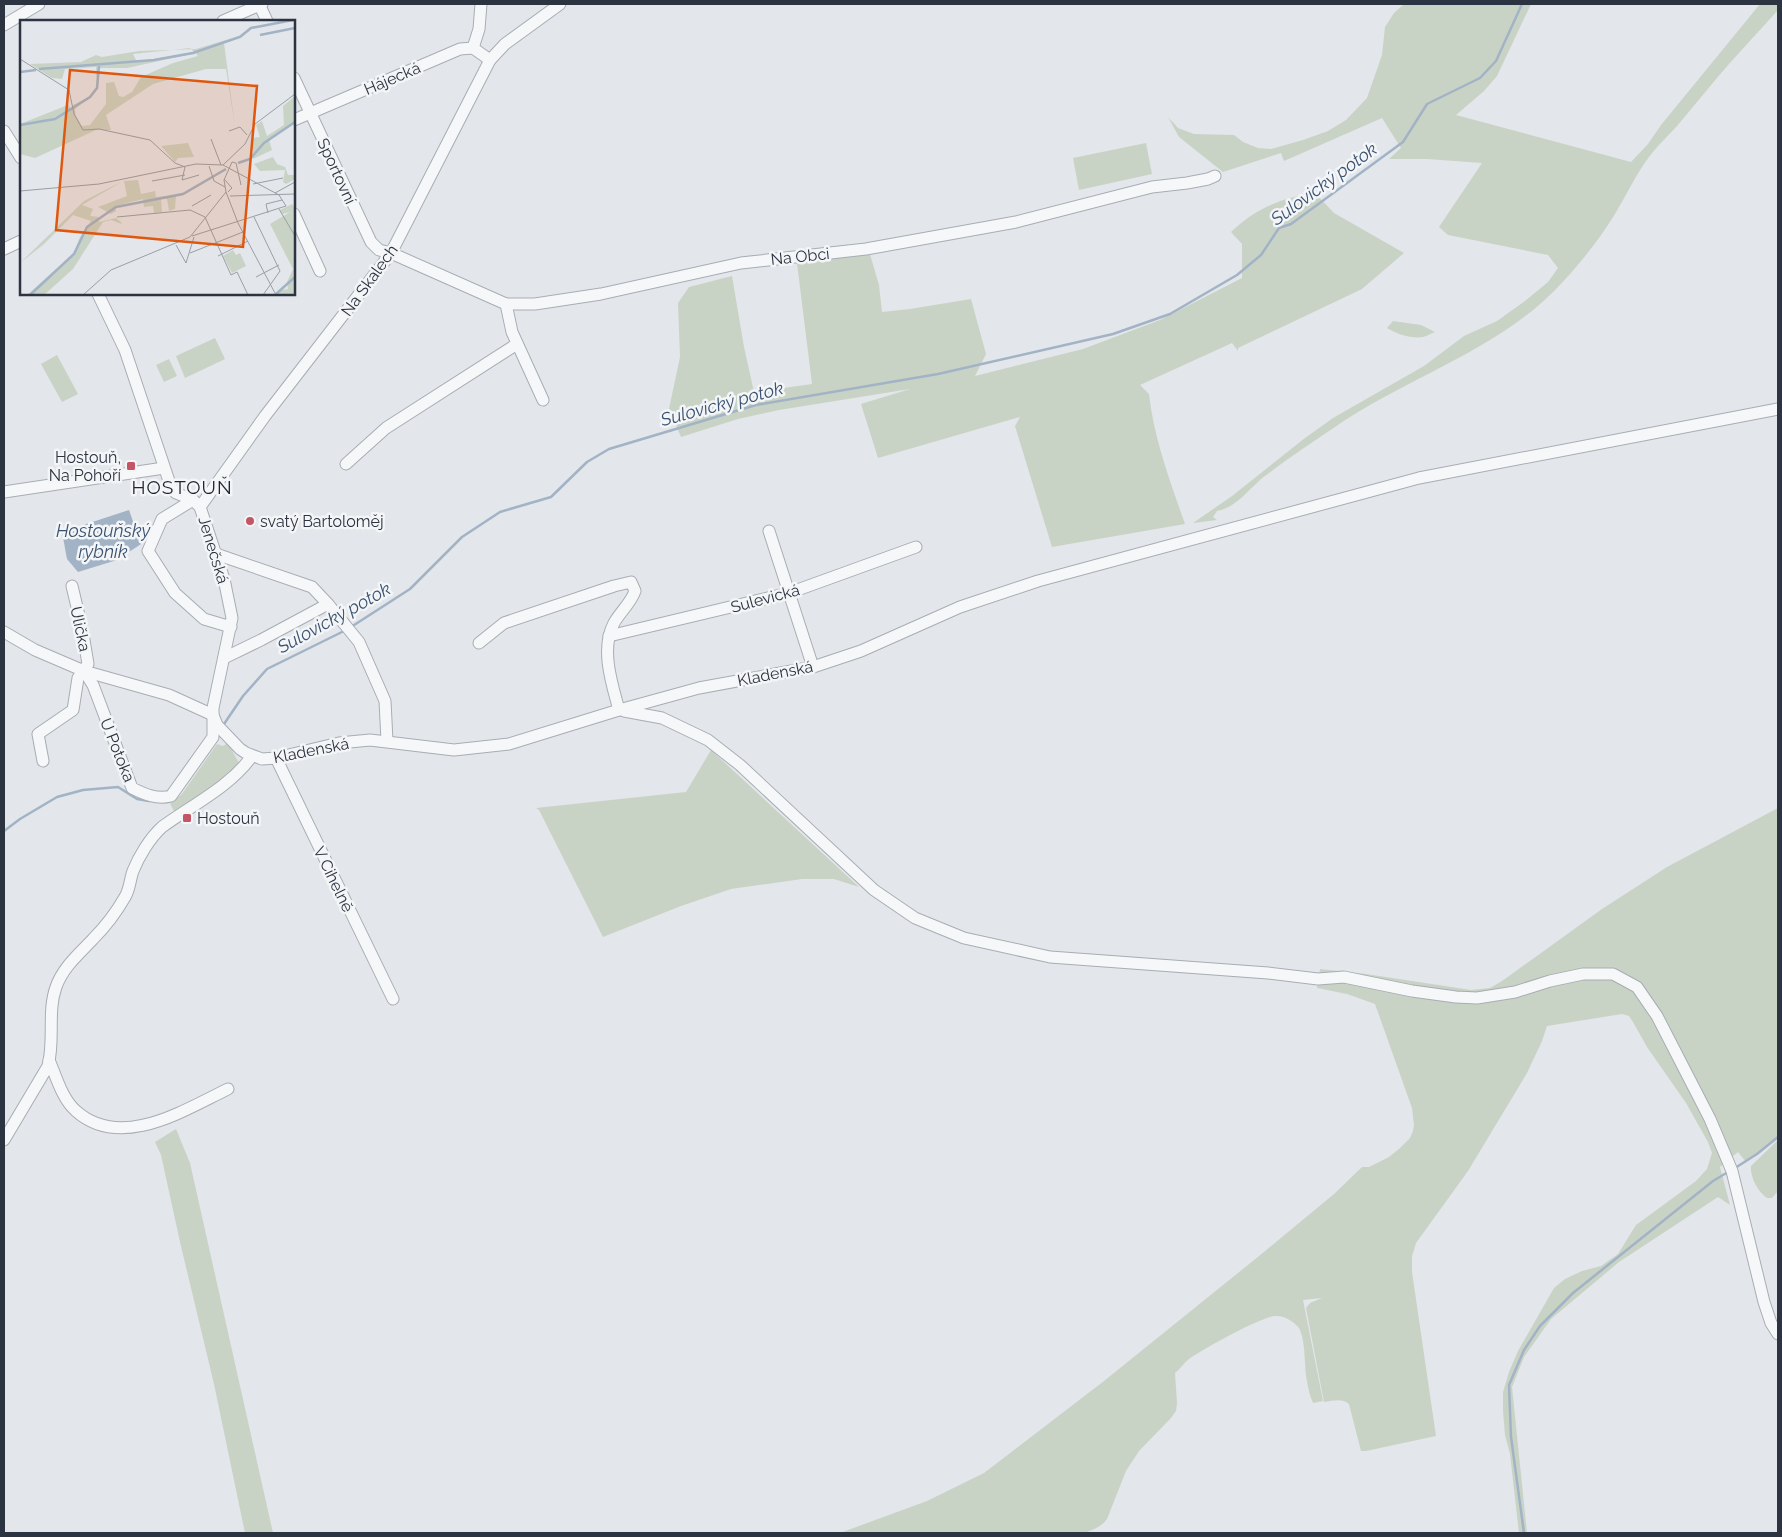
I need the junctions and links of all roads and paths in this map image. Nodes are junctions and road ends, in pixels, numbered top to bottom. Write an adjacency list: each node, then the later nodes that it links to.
1 (38, 4): 7 (street)
2 (260, 4): 5 (street); 6 (street)
3 (481, 4): 8 (street)
4 (560, 4): 9 (street, Na Skalech)
5 (226, 20)
6 (267, 20)
7 (4, 25)
8 (473, 48): 9 (street); 11 (street, Hájecká)
9 (490, 60): 21 (street, Na Skalech)
10 (295, 80): 11 (street, Sportovní)
11 (310, 113): 12 (street, Hájecká); 21 (street, Sportovní)
12 (295, 120)
13 (4, 131): 15 (street)
14 (20, 135): 15 (street)
15 (10, 141): 16 (street)
16 (20, 156)
17 (1215, 176): 24 (street, Na Obci)
18 (295, 216): 22 (street)
19 (20, 241): 20 (street)
20 (4, 249)
21 (392, 252): 24 (street, Na Obci); 31 (street, Na Skalech)
22 (320, 271)
23 (98, 295): 29 (street, Jenečská)
24 (506, 304): 25 (street)
25 (517, 344): 26 (street); 28 (street)
26 (543, 400)
27 (1778, 409): 43 (street, Kladenská)
28 (346, 464)
29 (164, 468): 30 (street); 31 (street, Jenečská)
30 (4, 492)
31 (197, 504): 34 (street, Jenečská); 38 (street)
32 (769, 531): 36 (street)
33 (916, 547): 36 (street, Sulevická)
34 (216, 554): 37 (street); 38 (street, Jenečská)
35 (72, 586): 44 (street, Ulička)
36 (789, 593): 40 (street, Sulevická); 43 (street)
37 (328, 604): 42 (street); 47 (street)
38 (231, 627): 42 (street, Jenečská)
39 (4, 632): 44 (street)
40 (610, 636): 41 (street); 45 (street)
41 (479, 643)
42 (224, 658): 46 (street, Jenečská)
43 (813, 667): 45 (street, Kladenská)
44 (84, 671): 46 (street); 46 (street, U Potoka); 50 (street)
45 (619, 710): 47 (street, Kladenská); 55 (street, Kladenská)
46 (213, 715): 48 (street, Kladenská)
47 (387, 741): 49 (street, Kladenská)
48 (252, 756): 49 (street, Kladenská); 52 (street)
49 (276, 758): 51 (street, V Cihelně)
50 (43, 761)
51 (393, 999)
52 (50, 1060): 53 (street); 54 (street)
53 (228, 1089)
54 (4, 1140)
55 (1778, 1334)

